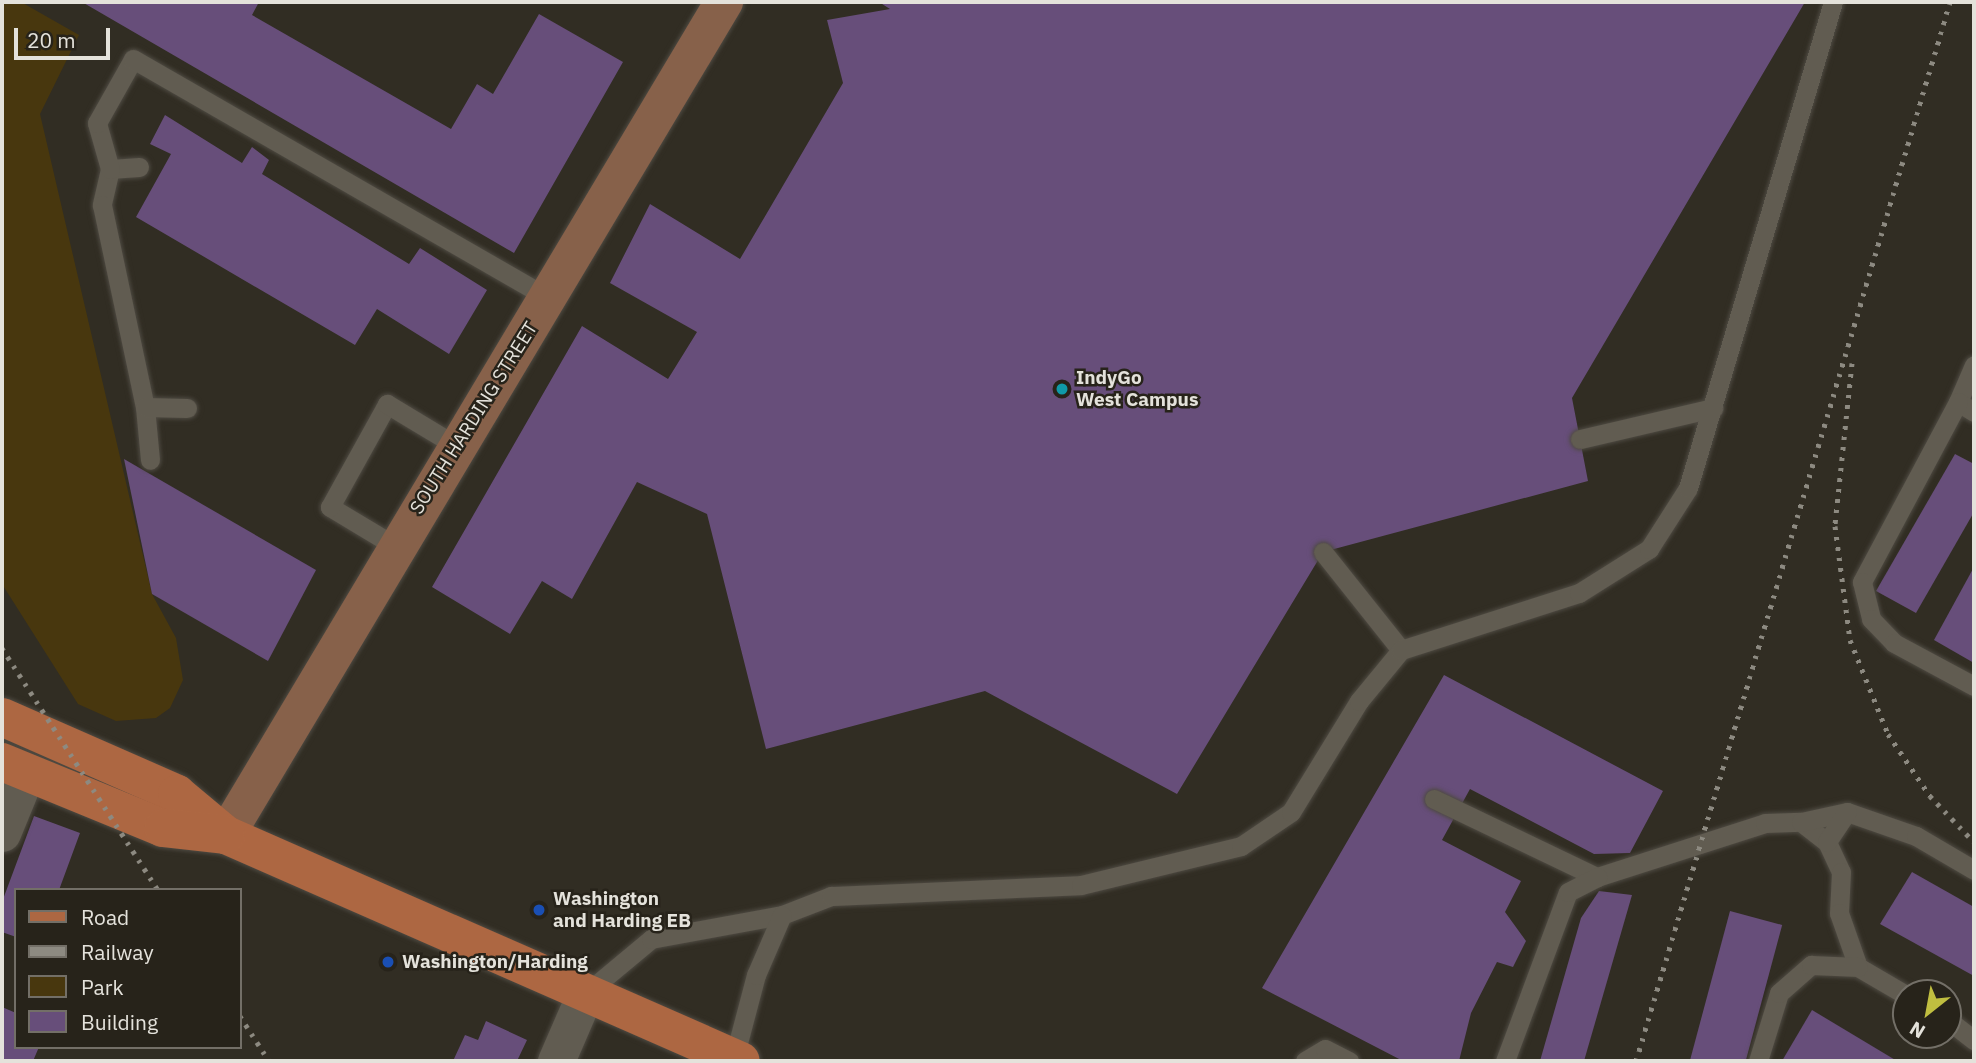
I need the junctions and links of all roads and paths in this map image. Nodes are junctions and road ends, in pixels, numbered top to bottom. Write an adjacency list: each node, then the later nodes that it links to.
1 (724, 2): 5 (street, SOUTH HARDING STREET)
2 (1833, 2): 10 (lane)
3 (139, 167): 4 (lane)
4 (110, 169): 5 (lane); 7 (lane)
5 (548, 298): 12 (street, SOUTH HARDING STREET)
6 (1974, 365): 8 (lane)
7 (145, 407): 9 (lane); 13 (lane)
8 (1966, 407): 17 (lane)
9 (187, 408)
10 (1713, 408): 11 (lane); 16 (lane)
11 (1580, 439)
12 (457, 446): 14 (street, SOUTH HARDING STREET); 14 (lane)
13 (150, 460)
14 (395, 546): 24 (street, SOUTH HARDING STREET)
15 (1323, 552): 16 (lane)
16 (1401, 650): 28 (lane)
17 (1974, 686)
18 (2, 717): 24 (main road)
19 (14, 767): 23 (street); 24 (main road)
20 (1434, 799): 27 (lane)
21 (1847, 812): 22 (lane); 25 (lane); 26 (lane)
22 (1801, 822): 25 (lane); 27 (lane)
23 (2, 832)
24 (226, 835): 31 (main road)
25 (1827, 842): 29 (lane)
26 (1974, 870)
27 (1597, 877): 36 (lane)
28 (782, 915): 31 (lane); 32 (lane)
29 (1858, 967): 30 (lane); 37 (lane)
30 (1892, 987)
31 (585, 994): 32 (main road); 33 (street)
32 (737, 1060)
33 (556, 1061)
34 (1305, 1061): 35 (lane)
35 (1349, 1061)
36 (1506, 1061)
37 (1758, 1061)

